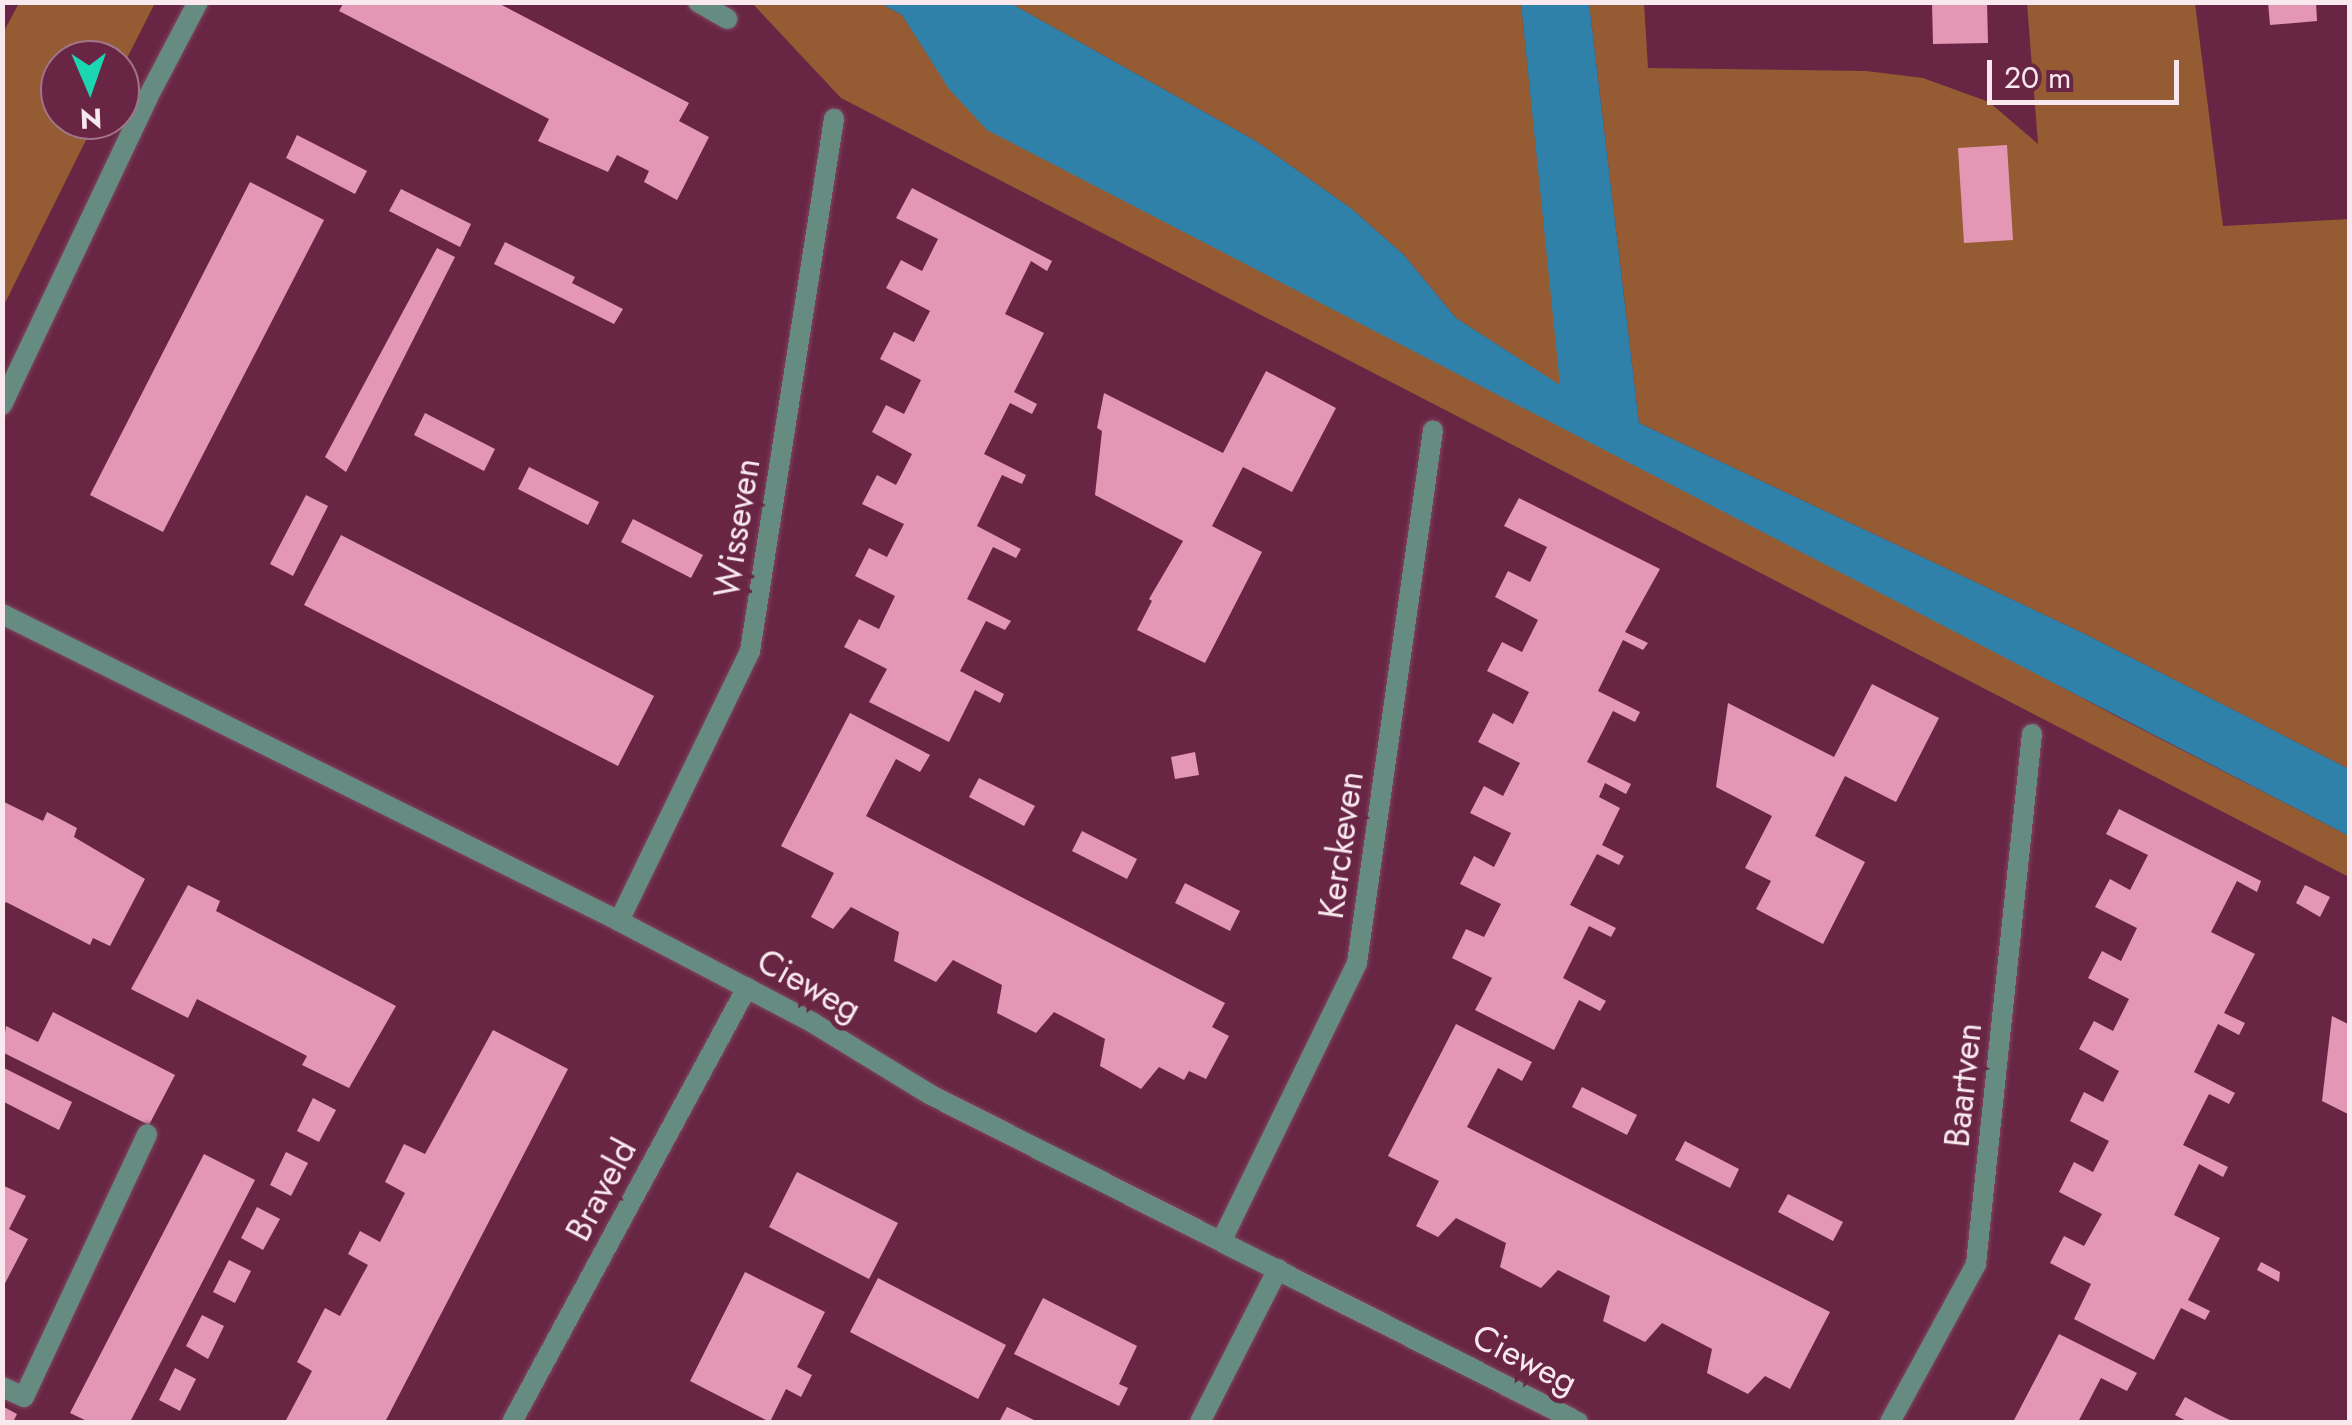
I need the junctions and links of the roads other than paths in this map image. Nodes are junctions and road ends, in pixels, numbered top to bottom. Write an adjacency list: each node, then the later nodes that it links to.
1 (198, 2): 5 (street)
2 (698, 2): 3 (street)
3 (728, 19)
4 (834, 119): 9 (street, Wisseven)
5 (2, 405)
6 (1433, 430): 12 (street, Kerckeven)
7 (2, 614): 9 (street, Cieweg)
8 (2032, 734): 18 (street, Baartven)
9 (619, 921): 10 (street, Cieweg)
10 (747, 988): 12 (street, Cieweg); 15 (street, Braveld)
11 (147, 1134): 14 (street)
12 (1222, 1240): 13 (street, Cieweg)
13 (1278, 1268): 16 (street); 17 (street, Cieweg)
14 (2, 1387)
15 (512, 1422)
16 (1200, 1422)
17 (1578, 1422)
18 (1890, 1422)

